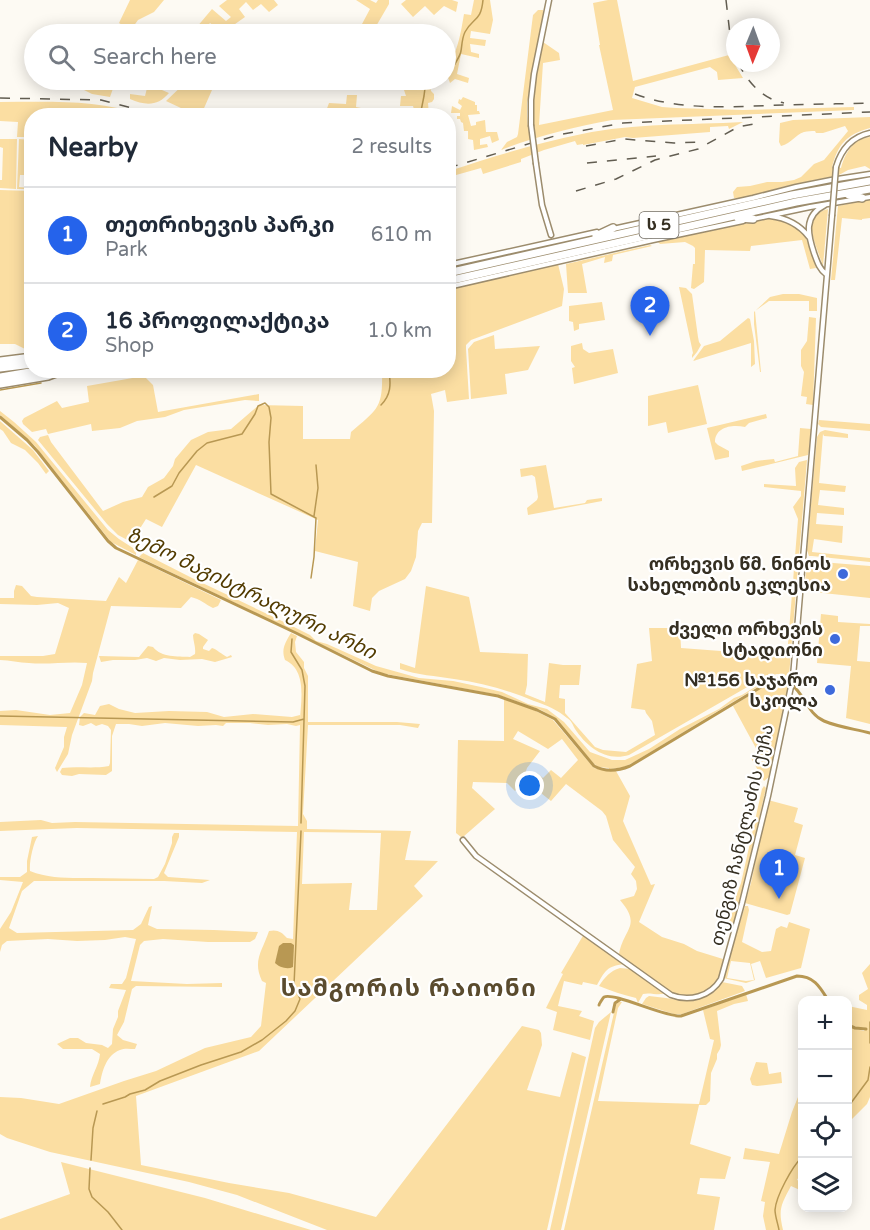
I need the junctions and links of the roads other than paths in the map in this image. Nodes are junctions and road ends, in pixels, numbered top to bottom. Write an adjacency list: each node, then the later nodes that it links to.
1 (549, 0): 17 (street, bridge)
2 (870, 133): 26 (street, თენგიზ ჩანტლაძის ქუჩა, bridge)
3 (870, 174): 9 (street)
4 (870, 181): 7 (highway, ს 5)
5 (870, 189): 6 (highway, ს 5)
6 (843, 194): 8 (highway); 13 (highway, ს 5)
7 (792, 195): 9 (highway); 14 (highway, ს 5)
8 (866, 197): 10 (street)
9 (753, 198): 11 (street)
10 (831, 203): 12 (street); 18 (street)
11 (715, 206): 14 (highway); 16 (street)
12 (763, 216): 15 (street); 18 (street)
13 (729, 217): 15 (highway); 21 (highway, ს 5)
14 (688, 218): 22 (highway, ს 5)
15 (753, 219): 19 (street)
16 (613, 228): 20 (street); 22 (highway)
17 (551, 235): 20 (street); 23 (street)
18 (809, 238): 26 (street)
19 (653, 240): 21 (highway); 28 (street)
20 (561, 241): 23 (street)
21 (623, 241): 27 (highway, ს 5)
22 (580, 243): 25 (highway, ს 5)
23 (547, 244): 24 (street)
24 (456, 263)
25 (456, 271)
26 (826, 274): 37 (street, თენგიზ ჩანტლაძის ქუჩა)
27 (456, 278)
28 (456, 285)
29 (24, 358): 30 (highway)
30 (0, 361)
31 (24, 365): 32 (highway)
32 (0, 368)
33 (24, 375): 34 (highway)
34 (0, 377)
35 (25, 378): 36 (highway)
36 (0, 384)
37 (463, 840)

